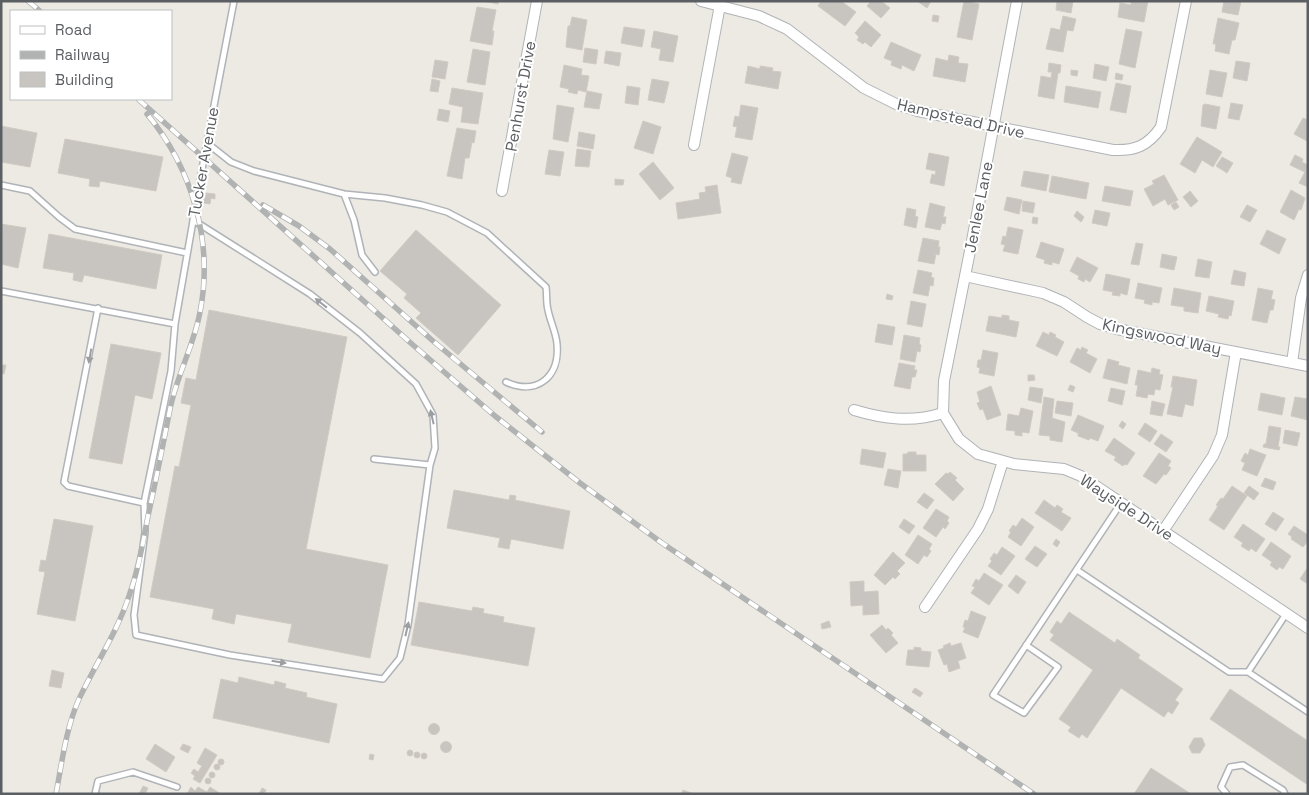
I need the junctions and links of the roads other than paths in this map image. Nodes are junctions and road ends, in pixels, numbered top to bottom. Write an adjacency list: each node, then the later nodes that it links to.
1 (234, 1): 8 (lane, Tucker Avenue)
2 (537, 1): 11 (street, Penhurst Drive)
3 (701, 1): 6 (street, Hampstead Drive)
4 (1017, 1): 7 (street, Jenlee Lane)
5 (1186, 1): 7 (street, Hampstead Drive)
6 (720, 5): 7 (street, Hampstead Drive); 9 (street)
7 (993, 126): 17 (street, Jenlee Lane)
8 (206, 143): 12 (lane); 13 (lane, Tucker Avenue)
9 (694, 145)
10 (1, 185): 14 (lane)
11 (502, 190)
12 (344, 194): 15 (lane); 24 (lane)
13 (193, 220): 14 (lane, Tucker Avenue); 29 (lane, one-way to 13)
14 (187, 253): 20 (lane, Tucker Avenue)
15 (375, 272)
16 (1308, 275): 22 (street)
17 (965, 276): 21 (street, Kingswood Way); 26 (street, Jenlee Lane)
18 (1, 291): 19 (lane)
19 (98, 308): 20 (lane); 30 (lane, one-way to 30)
20 (175, 324): 30 (lane, Tucker Avenue)
21 (1236, 352): 22 (street, Kingswood Way); 32 (street)
22 (1292, 363): 23 (street, Kingswood Way)
23 (1308, 366)
24 (506, 382)
25 (854, 410): 26 (street)
26 (942, 413): 28 (street, Wayside Drive)
27 (374, 459): 29 (lane)
28 (1003, 461): 31 (street, Wayside Drive); 34 (street)
29 (430, 465): 30 (lane, Tucker Avenue, one-way to 29)
30 (144, 503)
31 (1122, 503): 32 (street, Wayside Drive); 33 (lane)
32 (1163, 531): 35 (street, Wayside Drive)
33 (1077, 570): 37 (lane); 38 (lane)
34 (926, 607)
35 (1286, 614): 36 (street, Wayside Drive); 38 (lane)
36 (1308, 628)
37 (1026, 646): 37 (lane)
38 (1248, 672): 39 (lane)
39 (1308, 712)
40 (177, 787): 41 (lane)
41 (95, 794)
42 (1227, 794): 43 (lane)
43 (1285, 794)

